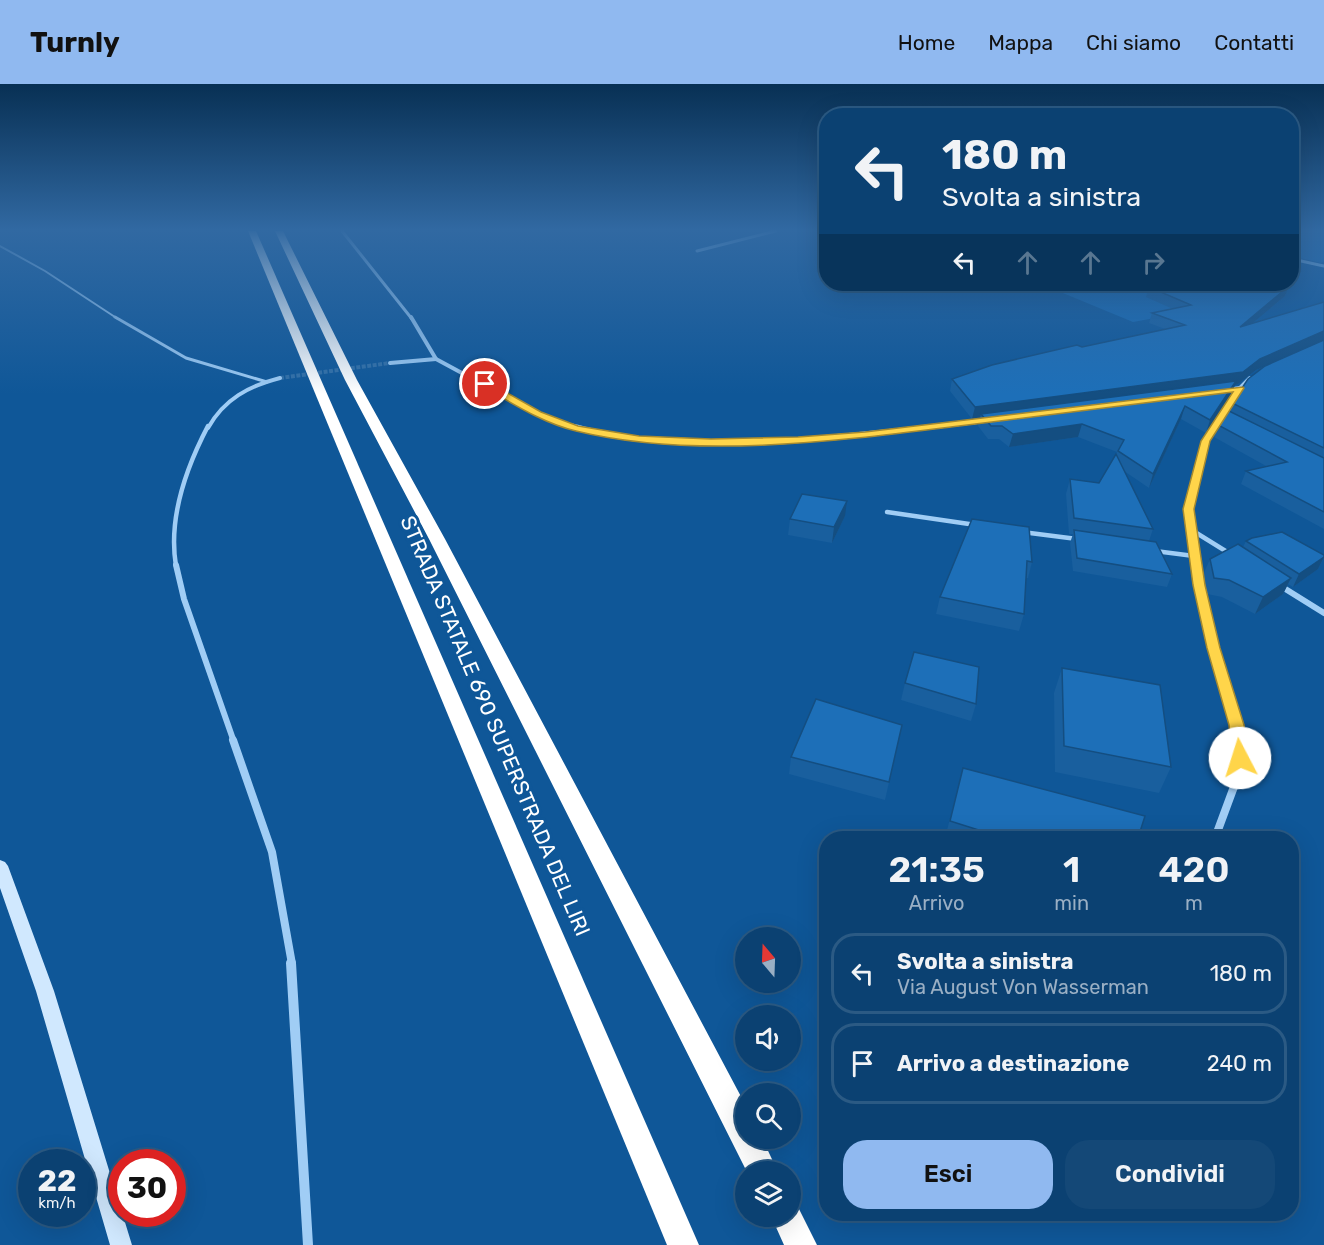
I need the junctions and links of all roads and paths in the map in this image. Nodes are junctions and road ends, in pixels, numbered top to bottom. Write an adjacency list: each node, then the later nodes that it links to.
1 (69, 285): 9 (lane)
2 (275, 285): 31 (highway, STRADA STATALE 690 SUPERSTRADA DEL LIRI)
3 (305, 285): 27 (highway, STRADA STATALE 690 SUPERSTRADA DEL LIRI)
4 (385, 285): 5 (street)
5 (436, 359): 6 (street); 13 (street)
6 (390, 363)
7 (1258, 374): 10 (street)
8 (280, 378): 9 (street)
9 (267, 382): 30 (street)
10 (1240, 388): 11 (street); 12 (street)
11 (1216, 391)
12 (1221, 417): 14 (street); 17 (street)
13 (993, 420)
14 (1232, 423)
15 (887, 512): 16 (street)
16 (982, 526)
17 (1190, 529): 21 (street); 22 (street)
18 (1017, 531): 19 (street)
19 (1088, 541)
20 (1147, 549): 21 (street)
21 (1194, 556): 25 (street)
22 (1238, 559)
23 (1276, 583): 24 (street)
24 (1324, 613)
25 (1218, 831)
26 (0, 866): 29 (main road)
27 (735, 1117)
28 (792, 1227): 32 (highway)
29 (121, 1245)
30 (308, 1245)
31 (682, 1245)
32 (801, 1245)

